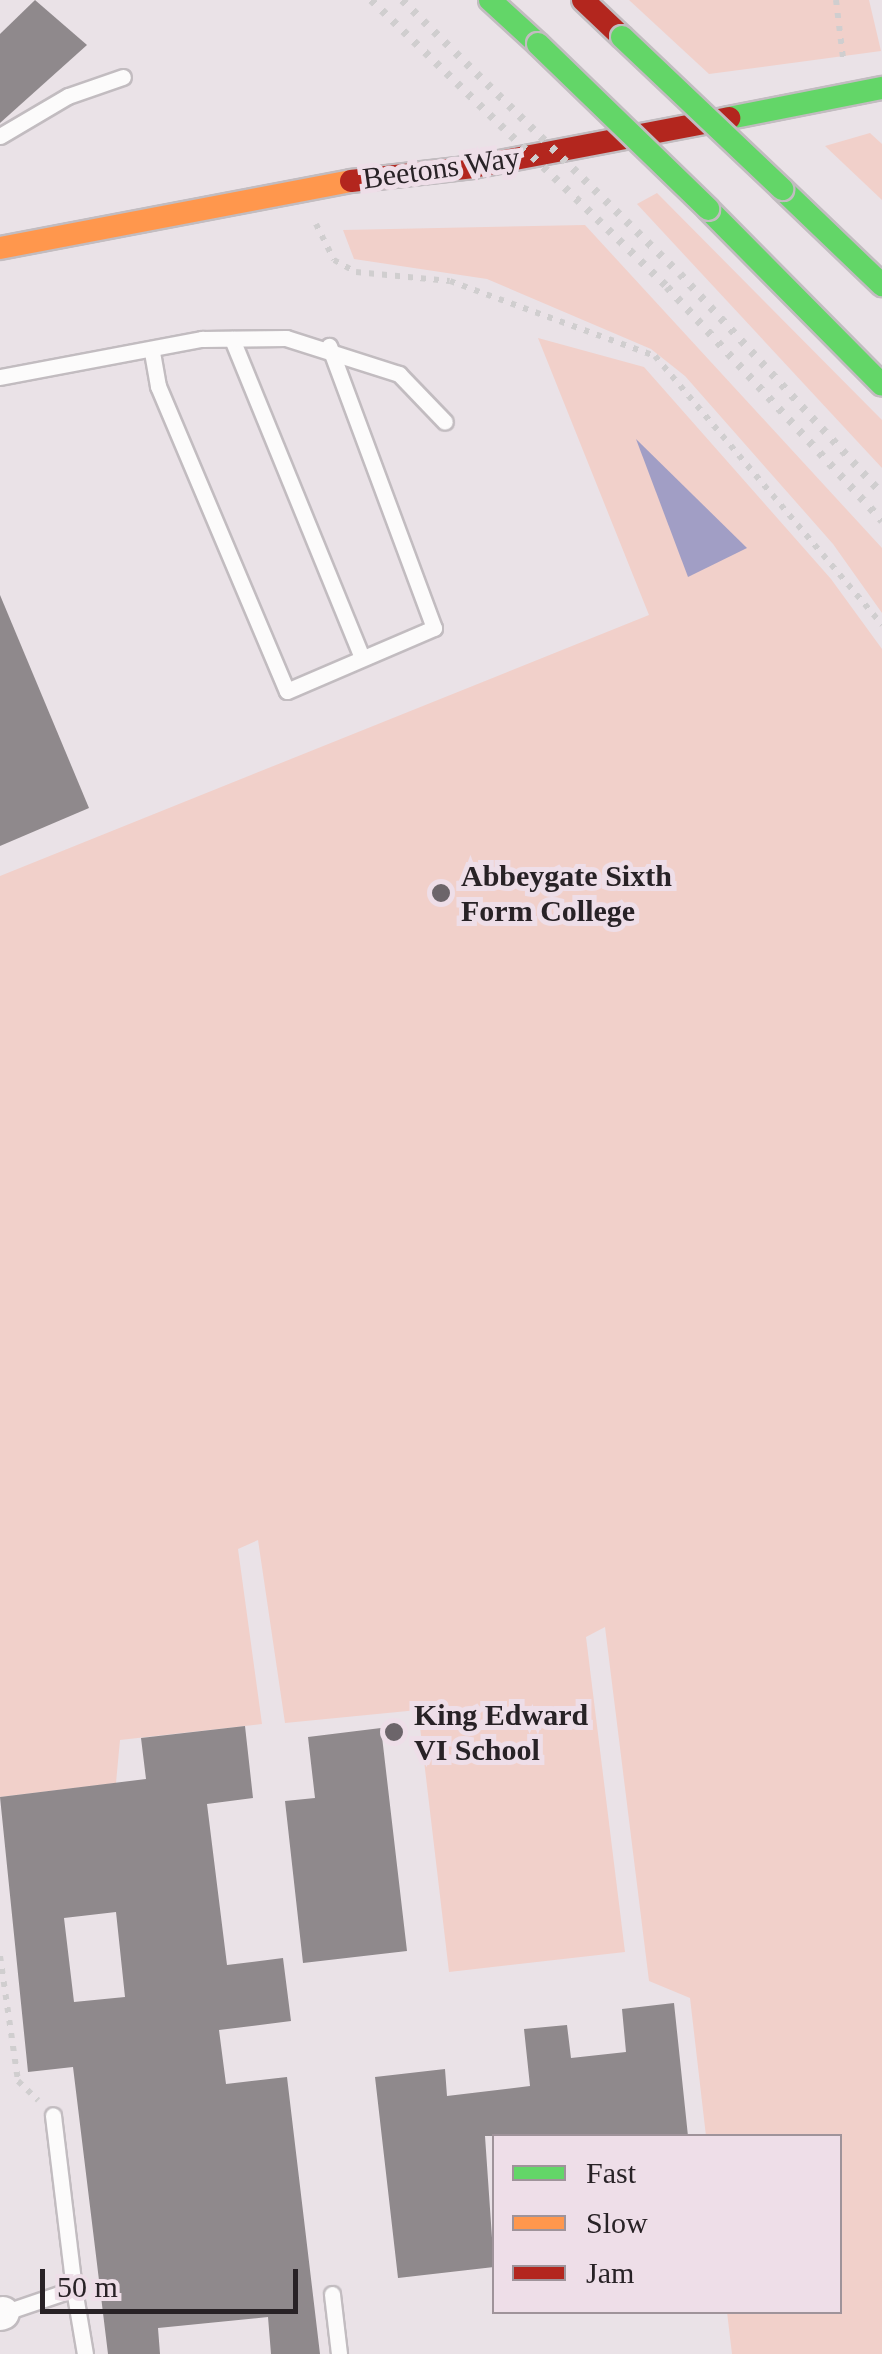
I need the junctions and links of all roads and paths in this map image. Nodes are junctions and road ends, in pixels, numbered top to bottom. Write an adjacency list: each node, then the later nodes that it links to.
1 (490, 0): 15 (main road, bridge)
2 (583, 0): 10 (main road, bridge)
3 (836, 0): 6 (path)
4 (123, 77): 7 (lane)
5 (882, 88): 6 (main road, Beetons Way)
6 (848, 95): 8 (main road, Beetons Way)
7 (0, 136)
8 (298, 187): 9 (main road, Beetons Way); 17 (path)
9 (0, 248)
10 (882, 285)
11 (232, 339): 12 (lane); 13 (lane); 18 (lane)
12 (328, 346): 16 (lane); 18 (lane)
13 (152, 352): 14 (lane); 18 (lane)
14 (0, 377)
15 (882, 385)
16 (445, 422)
17 (882, 625)
18 (362, 658)
19 (0, 1956): 20 (path)
20 (52, 2115): 21 (lane)
21 (74, 2289): 23 (lane); 24 (lane)
22 (332, 2294): 25 (lane)
23 (1, 2314)
24 (86, 2354)
25 (339, 2354)

